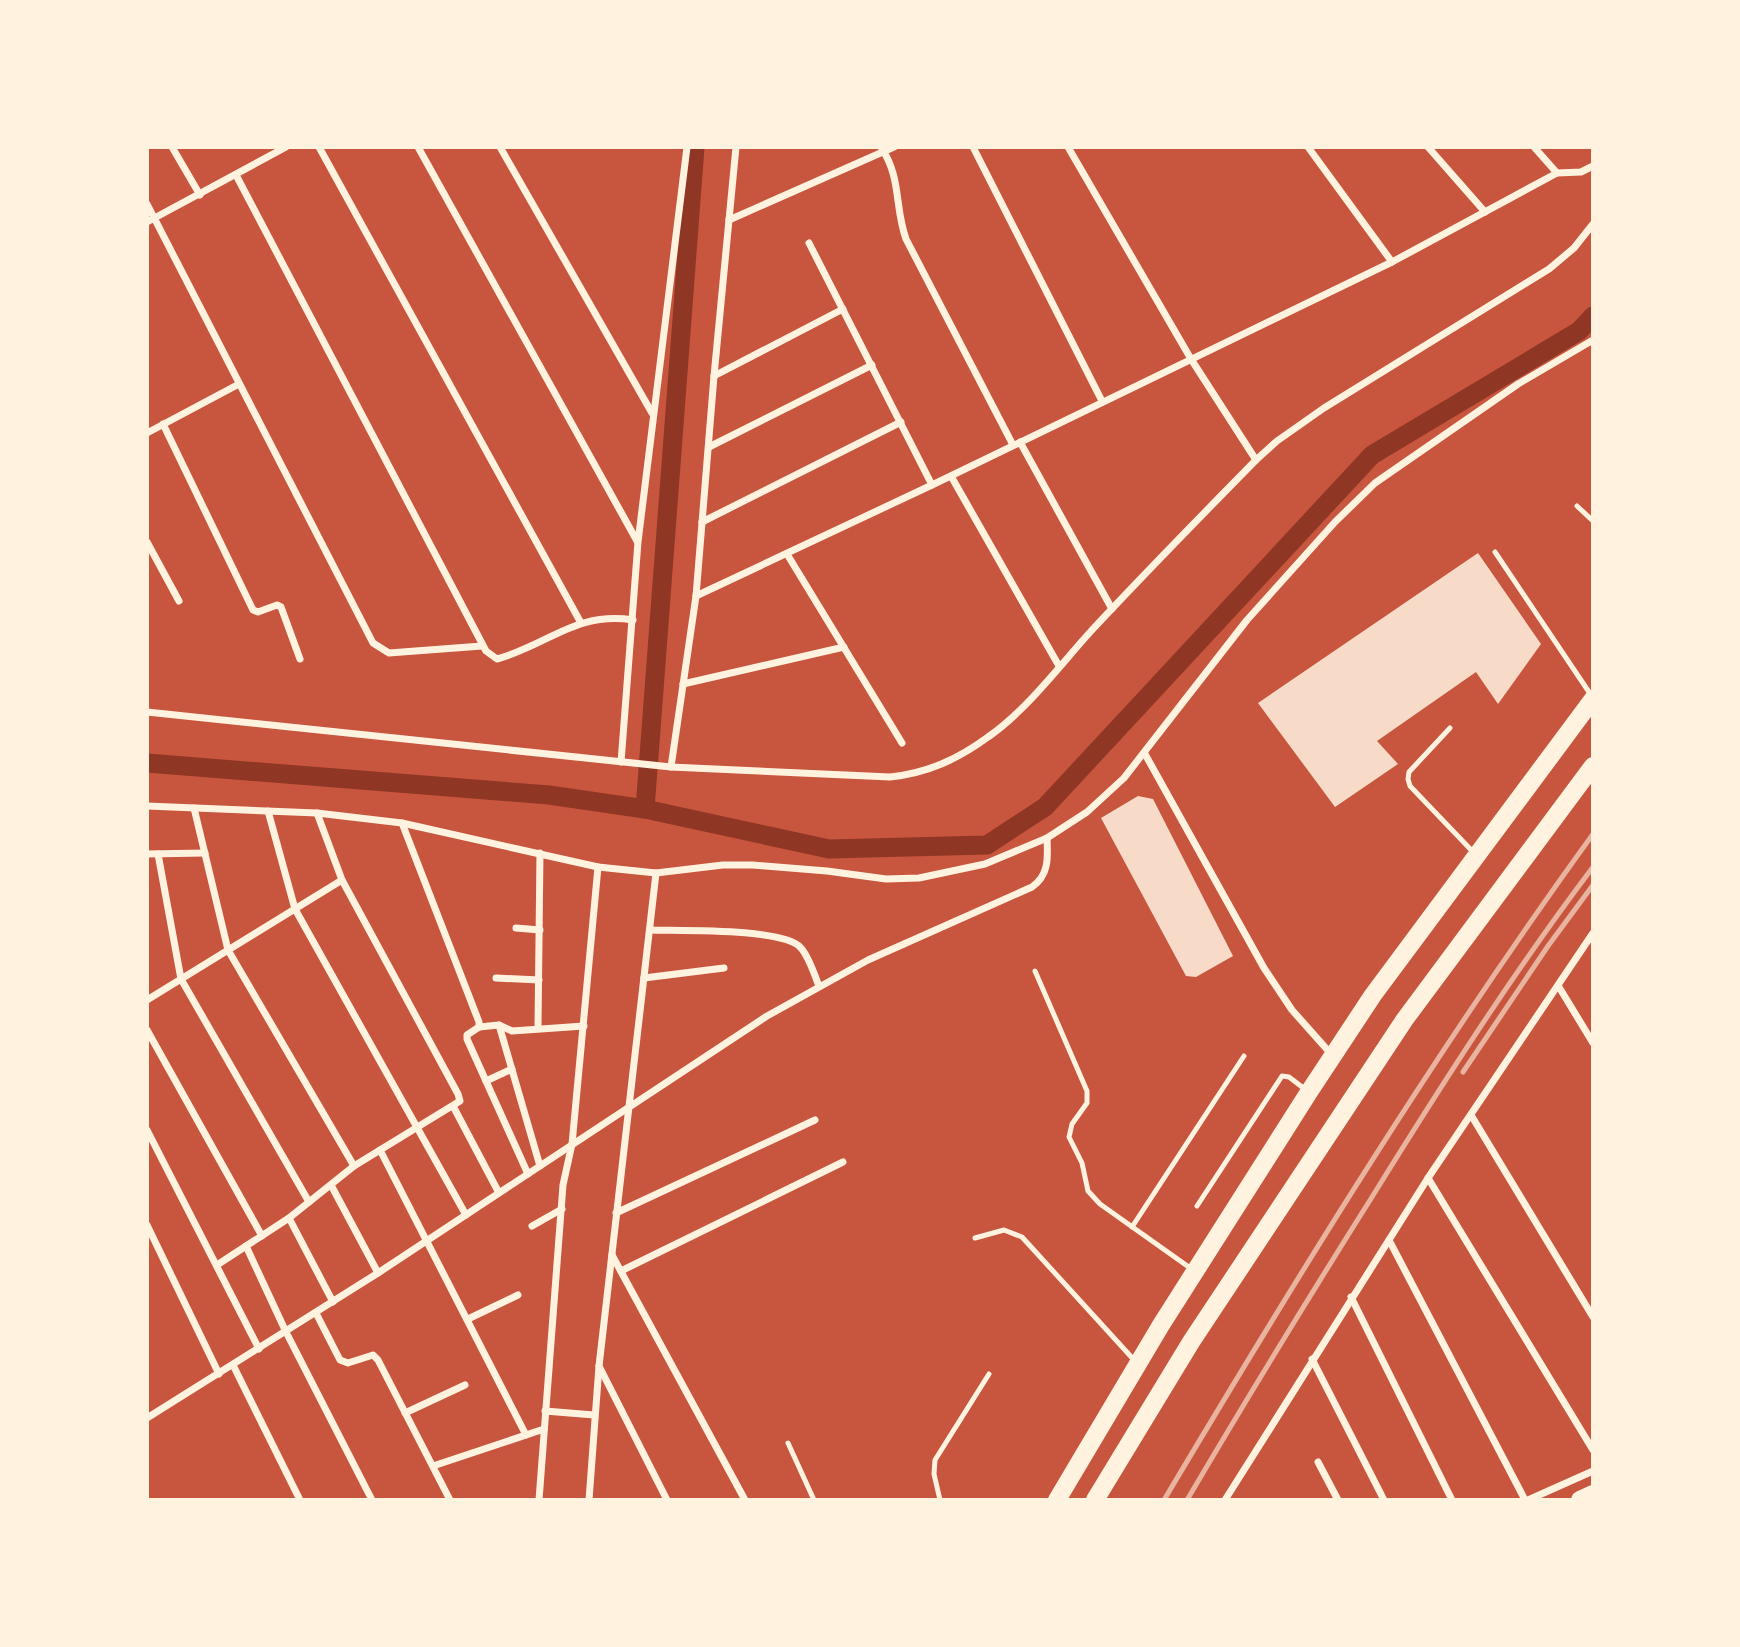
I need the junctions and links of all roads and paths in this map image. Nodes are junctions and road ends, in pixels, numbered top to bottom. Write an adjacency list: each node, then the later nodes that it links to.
1 (172, 147): 19 (street)
2 (286, 147): 15 (street)
3 (319, 147): 54 (street)
4 (418, 147): 47 (street)
5 (500, 147): 34 (street)
6 (687, 147): 34 (street)
7 (736, 147): 23 (street)
8 (894, 147): 14 (street)
9 (973, 147): 33 (street)
10 (1068, 147): 29 (street)
11 (1308, 147): 26 (street)
12 (1429, 147): 21 (street)
13 (1534, 147): 17 (street)
14 (883, 149): 23 (street); 38 (street)
15 (270, 151): 18 (street)
16 (1593, 166): 17 (street)
17 (1557, 173): 21 (street)
18 (236, 175): 19 (street); 55 (street)
19 (200, 195): 22 (street)
20 (147, 204): 22 (street)
21 (1485, 212): 26 (street)
22 (150, 220): 32 (street)
23 (729, 220): 31 (street)
24 (1593, 224): 40 (street)
25 (809, 243): 27 (street)
26 (1392, 262): 29 (street)
27 (843, 309): 30 (street); 31 (street)
28 (1593, 340): 64 (street)
29 (1191, 359): 33 (street); 40 (street)
30 (872, 365): 35 (street); 39 (street)
31 (714, 376): 39 (street)
32 (239, 384): 36 (street); 55 (street)
33 (1102, 401): 38 (street)
34 (652, 414): 47 (street)
35 (901, 422): 42 (street); 45 (street)
36 (163, 424): 37 (street); 57 (street)
37 (147, 433)
38 (1016, 444): 41 (street); 52 (street)
39 (709, 447): 45 (street)
40 (1256, 460): 52 (street)
41 (951, 476): 42 (street); 58 (street)
42 (932, 485): 49 (street)
43 (1577, 506): 44 (lane)
44 (1593, 521)
45 (702, 522): 50 (street)
46 (147, 542): 51 (street)
47 (638, 542): 53 (street)
48 (1495, 552): 60 (lane)
49 (787, 554): 50 (street); 56 (street)
50 (696, 596): 59 (street)
51 (179, 601)
52 (1112, 608): 58 (street)
53 (633, 620): 54 (street); 65 (street)
54 (581, 623): 55 (street)
55 (482, 646)
56 (844, 647): 59 (street); 63 (street)
57 (300, 659)
58 (1059, 666): 67 (street)
59 (683, 684): 67 (street)
60 (1593, 698): 78 (highway)
61 (147, 712): 65 (street)
62 (1450, 728): 78 (lane)
63 (902, 743)
64 (1144, 754): 73 (street); 104 (street)
65 (621, 762): 67 (street)
66 (1593, 766): 179 (highway)
67 (671, 767)
68 (147, 806): 69 (street)
69 (194, 808): 70 (street); 74 (street)
70 (268, 811): 71 (street); 82 (street)
71 (317, 813): 72 (street); 81 (street)
72 (402, 823): 75 (street); 99 (street)
73 (1047, 838): 80 (street); 94 (street)
74 (205, 853): 77 (street); 87 (street)
75 (540, 853): 79 (street); 84 (street)
76 (147, 854): 77 (street)
77 (158, 854): 92 (street)
78 (1477, 856): 104 (highway)
79 (598, 867): 80 (street); 98 (street)
80 (656, 873): 85 (street)
81 (342, 880): 82 (street); 108 (street)
82 (295, 909): 87 (street); 112 (street)
83 (516, 928): 84 (street)
84 (540, 930): 93 (street)
85 (650, 930): 91 (street); 94 (street)
86 (1593, 933): 95 (street)
87 (228, 950): 92 (street); 117 (street)
88 (724, 968): 91 (street)
89 (1035, 971): 131 (lane)
90 (496, 978): 93 (street)
91 (644, 978): 109 (street)
92 (181, 979): 96 (street); 123 (street)
93 (539, 980): 100 (street)
94 (819, 986): 109 (street)
95 (1559, 987): 102 (street); 110 (street)
96 (147, 1000)
97 (499, 1025): 99 (street); 100 (street); 105 (street)
98 (584, 1026): 100 (street); 114 (street)
99 (479, 1027): 106 (street)
100 (538, 1027)
101 (147, 1030): 132 (street)
102 (1593, 1043)
103 (1244, 1056): 131 (lane)
104 (1333, 1056): 107 (highway)
105 (512, 1069): 106 (street); 118 (street)
106 (486, 1081): 119 (street)
107 (1309, 1092): 124 (lane); 140 (highway)
108 (453, 1106): 112 (street); 122 (street)
109 (629, 1106): 114 (street); 126 (street)
110 (1471, 1115): 120 (street); 146 (street)
111 (815, 1119): 126 (street)
112 (417, 1128): 115 (street); 127 (street)
113 (147, 1130): 138 (street)
114 (572, 1144): 118 (street); 125 (street)
115 (380, 1150): 117 (street); 135 (street)
116 (843, 1162): 139 (street)
117 (354, 1166): 121 (street)
118 (540, 1166): 119 (street)
119 (528, 1174): 122 (street)
120 (1427, 1178): 134 (street); 164 (street)
121 (331, 1185): 123 (street); 141 (street)
122 (499, 1193): 127 (street)
123 (309, 1202): 128 (street)
124 (1197, 1206)
125 (562, 1209): 130 (street); 157 (street)
126 (616, 1213): 137 (street)
127 (466, 1216): 135 (street)
128 (289, 1218): 132 (street); 144 (street)
129 (147, 1225): 154 (street)
130 (532, 1226)
131 (1132, 1227): 140 (lane)
132 (262, 1236): 136 (street)
133 (975, 1238): 151 (lane)
134 (1389, 1240): 143 (street); 184 (street)
135 (428, 1241): 141 (street); 147 (street)
136 (247, 1246): 138 (street); 148 (street)
137 (612, 1255): 139 (street); 153 (street)
138 (217, 1265): 149 (street)
139 (621, 1272): 175 (street)
140 (1195, 1272): 151 (highway)
141 (378, 1273): 144 (street)
142 (518, 1295): 147 (street)
143 (1351, 1297): 150 (street); 183 (street)
144 (333, 1302): 145 (street)
145 (316, 1313): 148 (street); 158 (street)
146 (1593, 1317)
147 (468, 1320): 162 (street)
148 (286, 1332): 149 (street); 170 (street)
149 (259, 1349): 152 (street)
150 (1312, 1359): 180 (street); 182 (street)
151 (1138, 1364): 178 (highway)
152 (233, 1365): 154 (street); 169 (street)
153 (598, 1366): 159 (street); 174 (street)
154 (219, 1374): 160 (street)
155 (989, 1374): 177 (lane)
156 (465, 1385): 158 (street)
157 (545, 1411): 159 (street); 161 (street)
158 (405, 1413): 166 (street)
159 (594, 1415): 173 (street)
160 (147, 1418)
161 (544, 1429): 162 (street); 172 (street)
162 (526, 1435): 166 (street)
163 (788, 1443): 176 (lane)
164 (1593, 1450)
165 (1318, 1462): 181 (street)
166 (433, 1466): 171 (street)
167 (1593, 1471): 184 (street)
168 (1593, 1494): 185 (highway)
169 (300, 1500)
170 (372, 1500)
171 (450, 1500)
172 (538, 1500)
173 (589, 1500)
174 (667, 1500)
175 (745, 1500)
176 (814, 1500)
177 (940, 1500)
178 (1057, 1500)
179 (1095, 1500)
180 (1225, 1500)
181 (1338, 1500)
182 (1384, 1500)
183 (1452, 1500)
184 (1526, 1500)
185 (1580, 1500)

